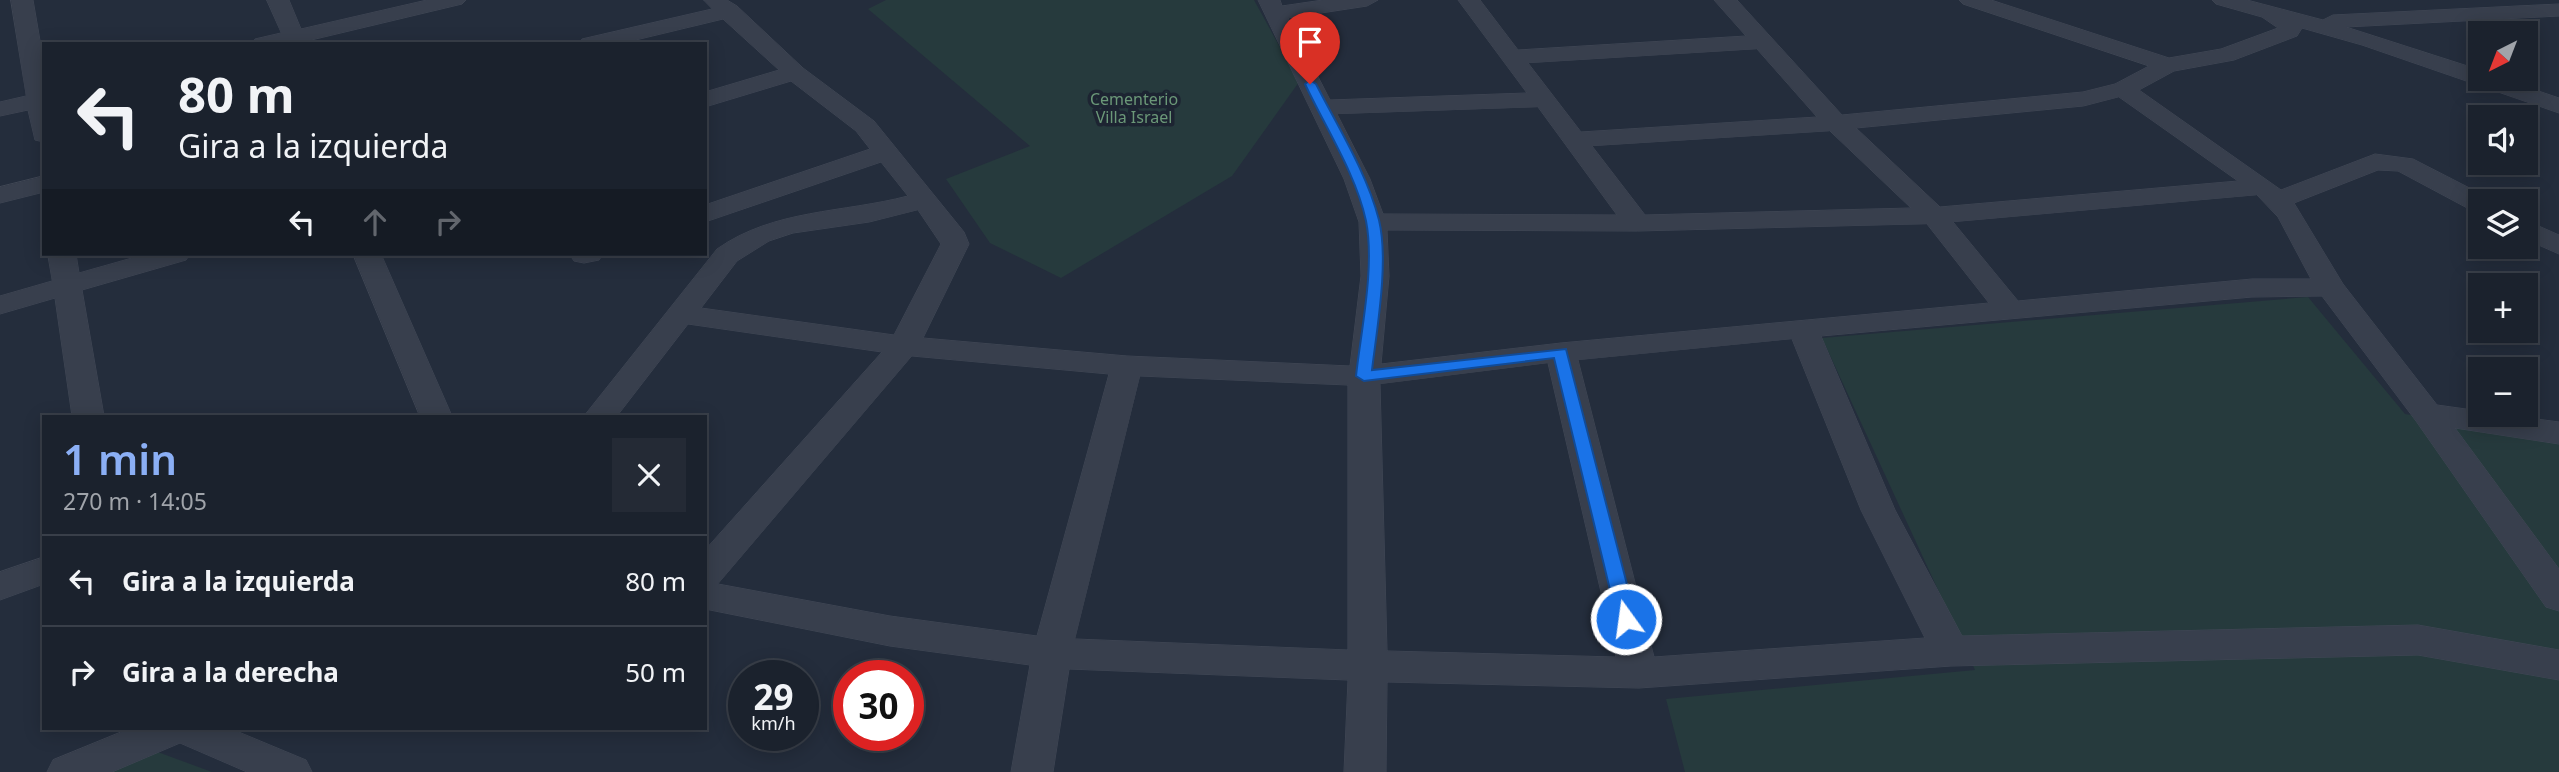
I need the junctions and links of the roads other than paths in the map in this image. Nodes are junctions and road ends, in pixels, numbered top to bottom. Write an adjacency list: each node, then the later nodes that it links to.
1 (22, 0): 24 (street)
2 (278, 0): 14 (street)
3 (455, 0): 14 (street)
4 (1367, 0): 10 (street)
5 (1469, 0): 17 (street)
6 (1725, 0): 16 (street)
7 (1970, 0): 18 (street)
8 (2224, 0): 12 (street)
9 (722, 5): 15 (street); 19 (street)
10 (1273, 7): 27 (street)
11 (2559, 10): 13 (street)
12 (2267, 11): 13 (street); 18 (street)
13 (2308, 22): 20 (street)
14 (295, 40)
15 (597, 42)
16 (1762, 42): 17 (street); 29 (street)
17 (1512, 57): 25 (street)
18 (2168, 65): 21 (street)
19 (795, 72): 23 (street); 31 (street)
20 (2468, 74)
21 (2123, 89): 29 (street); 33 (street)
22 (2519, 91): 26 (street)
23 (707, 99)
24 (41, 100): 28 (street)
25 (1544, 100): 27 (street); 30 (street)
26 (2555, 103)
27 (1322, 107): 39 (street)
28 (0, 109)
29 (1836, 123): 30 (street); 38 (street)
30 (1575, 140): 40 (street)
31 (886, 152): 36 (street); 37 (street)
32 (42, 184): 34 (street)
33 (2270, 194): 35 (street); 38 (street); 47 (street)
34 (0, 195)
35 (2468, 198)
36 (925, 200): 50 (street); 52 (street)
37 (707, 213)
38 (1934, 216): 40 (street); 49 (street)
39 (1373, 222): 40 (street); 55 (street)
40 (1637, 223)
41 (2538, 235): 42 (street)
42 (2559, 246)
43 (62, 256): 46 (street)
44 (170, 256): 46 (street)
45 (368, 256): 58 (street)
46 (67, 285): 48 (street); 57 (street)
47 (2330, 287): 49 (street); 56 (street)
48 (0, 305)
49 (2010, 310): 51 (street)
50 (682, 314): 52 (street); 59 (street)
51 (1803, 329): 53 (street); 66 (street)
52 (904, 346): 54 (street); 62 (street)
53 (1560, 352): 55 (street); 70 (street)
54 (1127, 366): 55 (street); 67 (street)
55 (1364, 376): 69 (street)
56 (2427, 414): 60 (street); 65 (street)
57 (88, 415)
58 (436, 415)
59 (601, 415)
60 (2559, 433)
61 (42, 571): 63 (street)
62 (707, 573)
63 (0, 586)
64 (707, 595): 67 (street)
65 (2559, 597)
66 (1951, 651): 68 (street); 70 (street)
67 (1052, 653): 69 (street); 75 (street)
68 (2559, 665)
69 (1368, 666): 70 (street); 76 (street)
70 (1639, 673)
71 (169, 730): 73 (street)
72 (191, 730): 74 (street)
73 (68, 772)
74 (291, 772)
75 (1032, 772)
76 (1365, 772)

